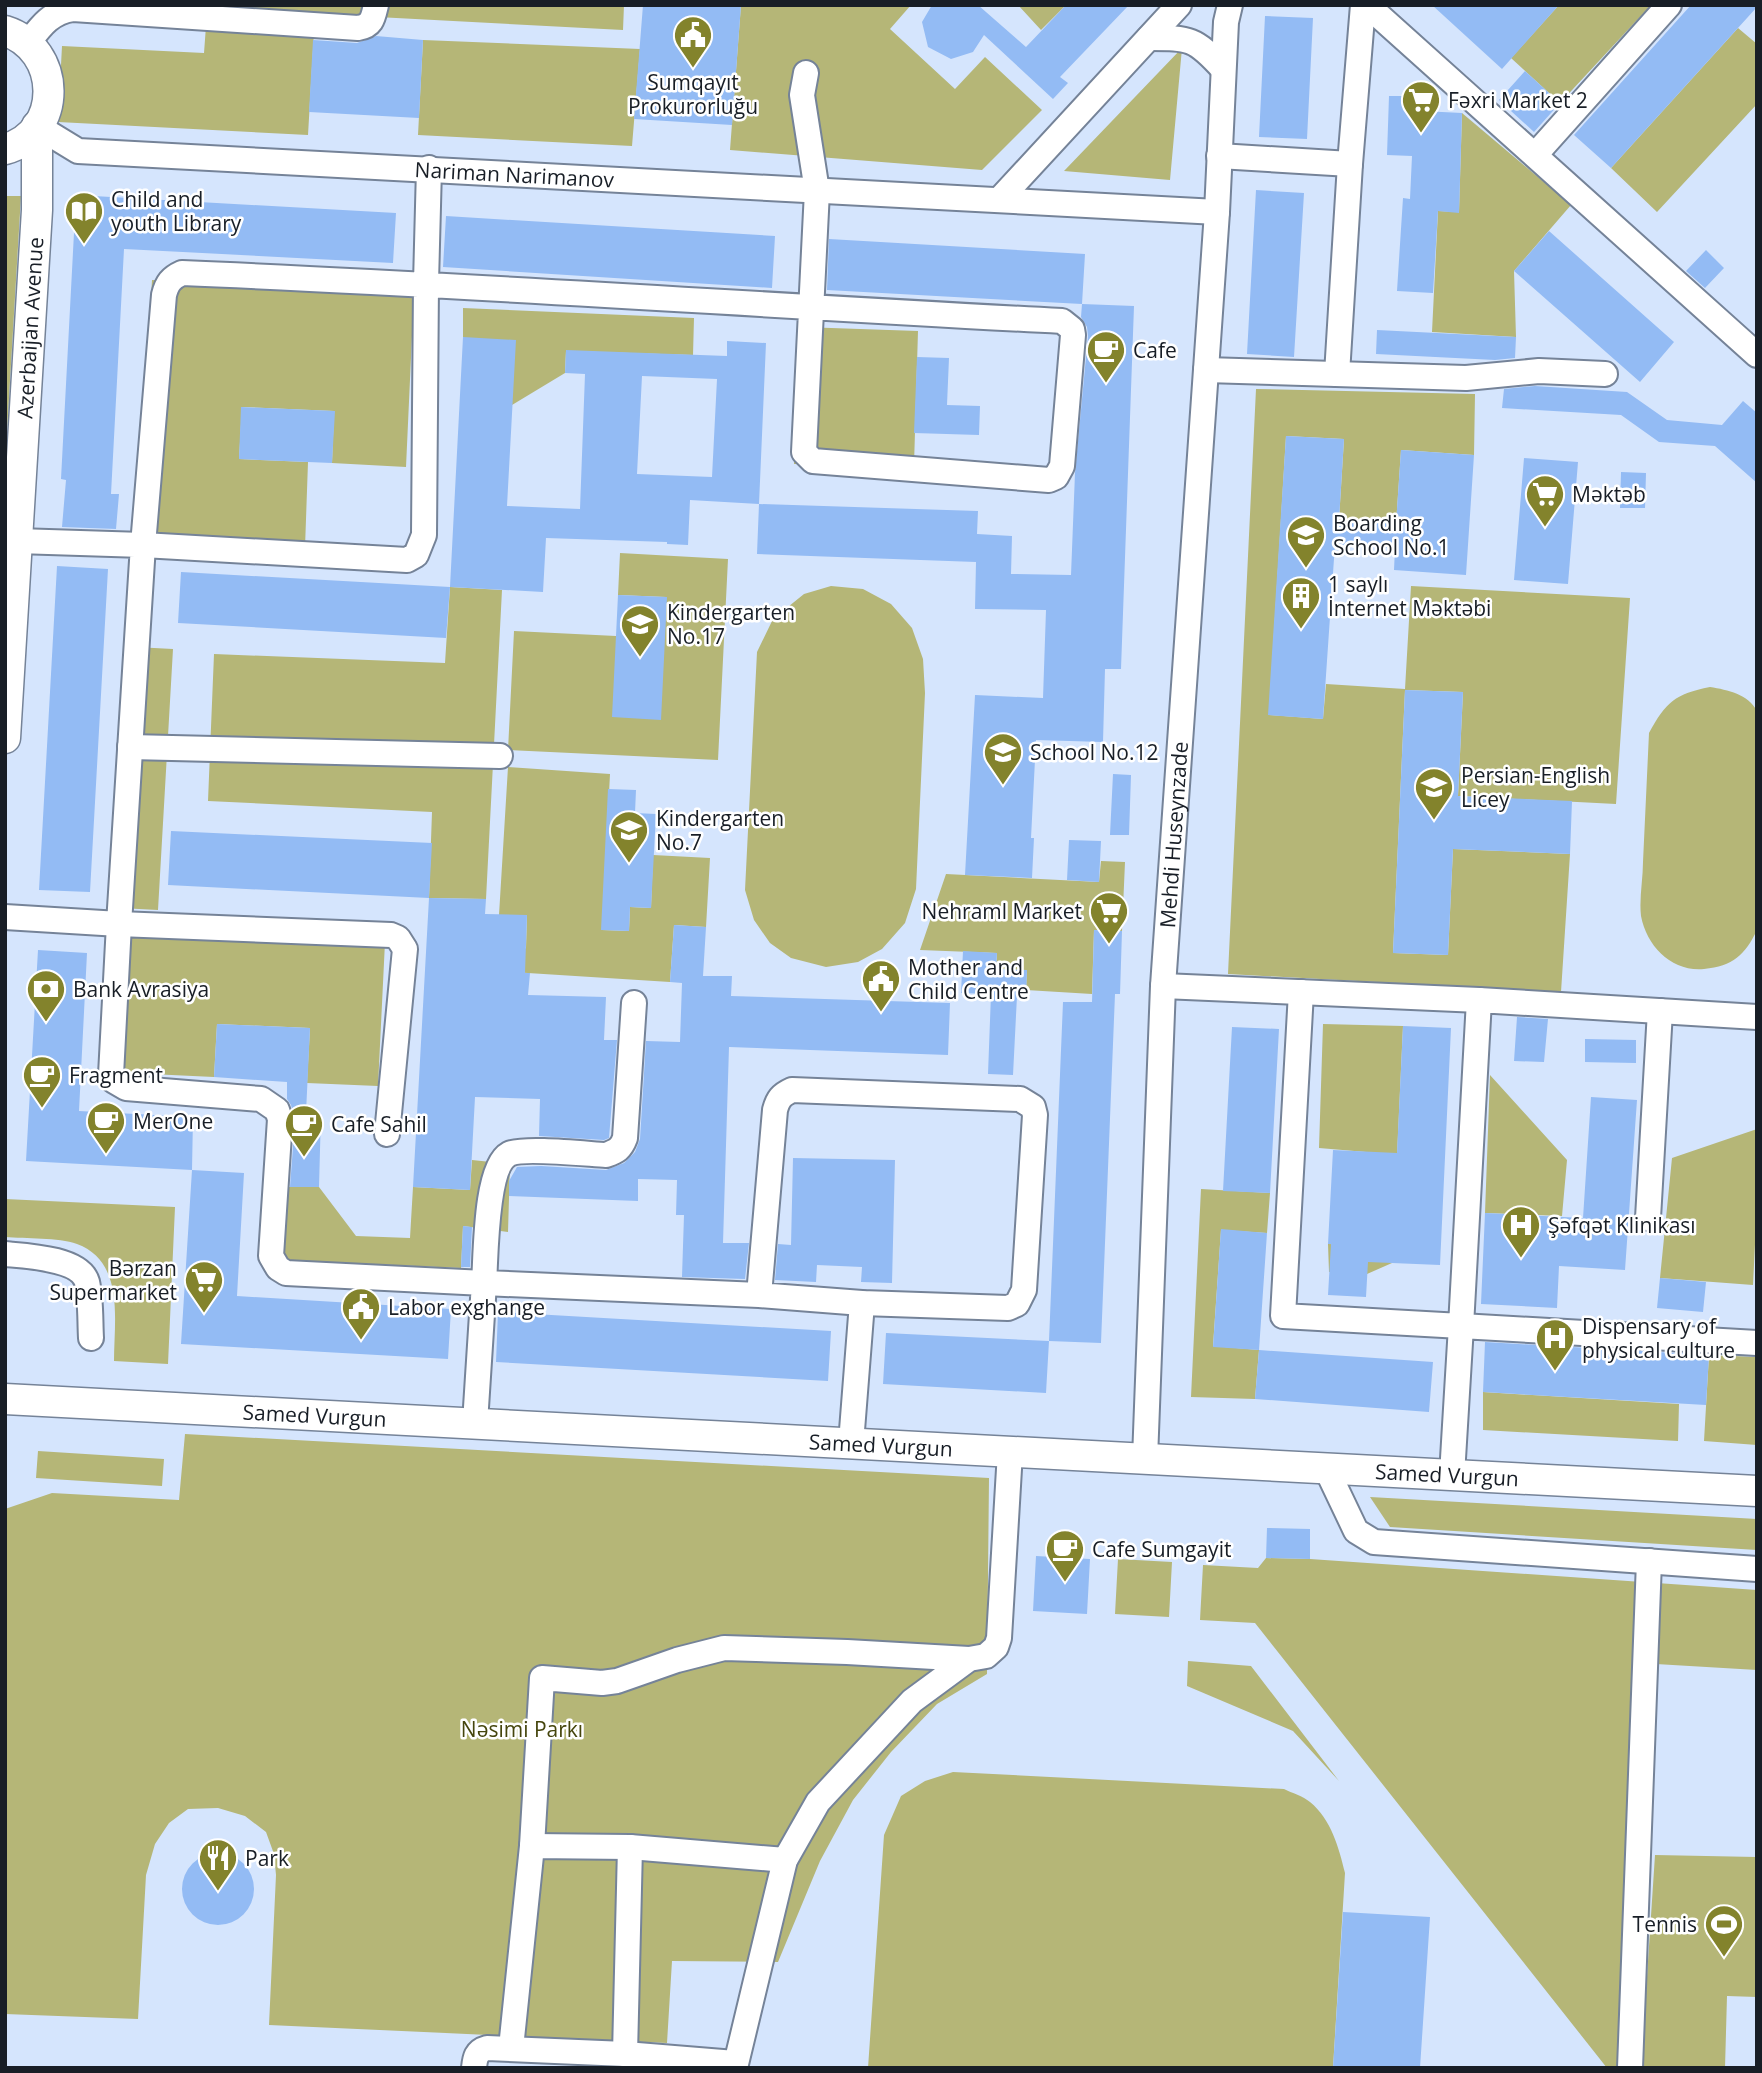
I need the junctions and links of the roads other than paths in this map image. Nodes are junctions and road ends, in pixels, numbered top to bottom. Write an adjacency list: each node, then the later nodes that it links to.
1 (376, 5): 6 (street)
2 (1179, 5): 7 (street)
3 (1230, 5): 8 (street, Mehdi Huseynzade)
4 (1365, 5): 12 (street); 14 (street)
5 (1669, 5): 12 (street)
6 (17, 37): 10 (main road)
7 (1149, 37): 8 (street); 17 (street)
8 (1223, 69): 13 (street, Mehdi Huseynzade)
9 (806, 72): 16 (street)
10 (37, 126): 11 (main road); 15 (street, Nariman Narimanov); 25 (main road, Azerbaijan Avenue)
11 (5, 149)
12 (1535, 155): 21 (street)
13 (1219, 156): 14 (street); 18 (street, Mehdi Huseynzade)
14 (1350, 164): 23 (street)
15 (429, 168): 16 (street, Nariman Narimanov); 19 (street)
16 (817, 191): 17 (street, Nariman Narimanov); 20 (street)
17 (999, 200): 18 (street, Nariman Narimanov)
18 (1217, 212): 22 (street, Mehdi Huseynzade)
19 (426, 283): 20 (street); 26 (street); 26 (street)
20 (810, 308): 20 (street)
21 (1757, 355)
22 (1206, 370): 23 (street); 32 (street, Mehdi Huseynzade)
23 (1337, 374): 24 (street)
24 (1605, 374)
25 (17, 541): 26 (street); 27 (main road, Azerbaijan Avenue)
26 (143, 545): 28 (street)
27 (5, 738)
28 (130, 747): 29 (street); 31 (street)
29 (500, 756)
30 (5, 917): 31 (street)
31 (119, 924): 38 (street); 41 (street)
32 (1163, 986): 33 (street); 51 (street, Mehdi Huseynzade)
33 (1301, 992): 34 (street); 44 (street)
34 (1479, 1000): 36 (street); 44 (street)
35 (634, 1003): 41 (street)
36 (1660, 1011): 37 (street); 39 (street)
37 (1757, 1017)
38 (387, 1134)
39 (1648, 1218)
40 (5, 1254): 45 (street)
41 (484, 1283): 42 (street); 48 (street)
42 (759, 1295): 43 (street); 43 (street)
43 (862, 1303): 49 (street)
44 (1461, 1326): 46 (street); 53 (street)
45 (91, 1338)
46 (1757, 1343)
47 (5, 1399): 48 (main road, Samed Vurgun)
48 (475, 1423): 49 (main road, Samed Vurgun)
49 (852, 1443): 50 (main road, Samed Vurgun)
50 (1010, 1452): 51 (main road, Samed Vurgun); 57 (street)
51 (1144, 1459): 52 (main road, Samed Vurgun)
52 (1326, 1468): 53 (main road, Samed Vurgun); 55 (street)
53 (1452, 1475): 54 (main road, Samed Vurgun)
54 (1757, 1491)
55 (1649, 1561): 56 (street); 65 (street)
56 (1757, 1569)
57 (969, 1660): 58 (street); 60 (street)
58 (532, 1846): 59 (street); 61 (street)
59 (631, 1847): 60 (street); 62 (street)
60 (785, 1860): 63 (street)
61 (511, 2048): 62 (street); 64 (street)
62 (625, 2054): 63 (street)
63 (735, 2065)
64 (474, 2068)
65 (1630, 2068)

